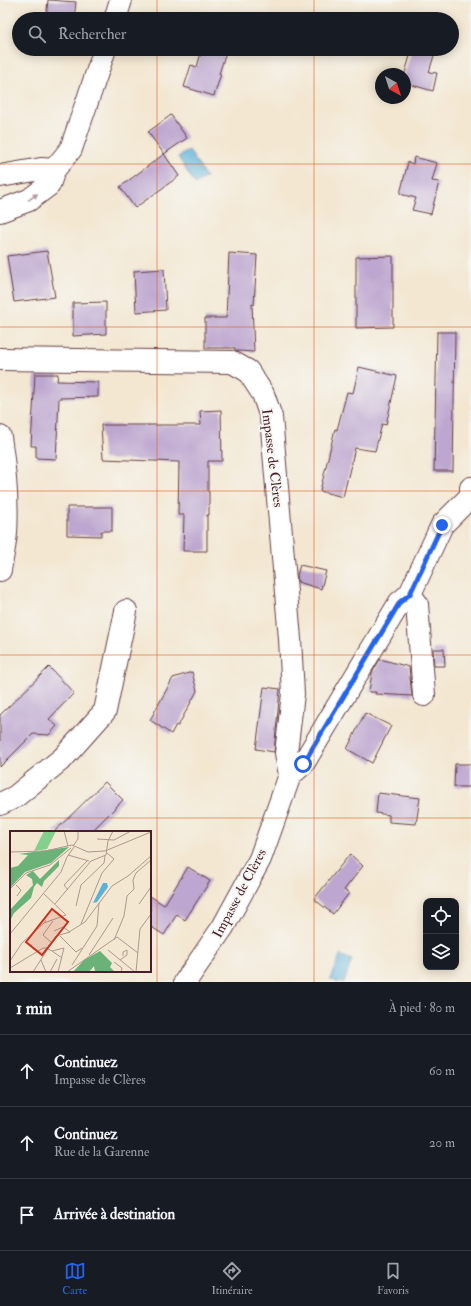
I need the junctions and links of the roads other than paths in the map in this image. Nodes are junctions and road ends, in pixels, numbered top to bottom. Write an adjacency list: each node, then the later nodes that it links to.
1 (121, 0): 2 (street)
2 (117, 12)
3 (103, 56): 4 (street)
4 (54, 170): 5 (street); 6 (street, one-way to 4)
5 (0, 176)
6 (0, 211)
7 (0, 359): 14 (street, Impasse de Clères)
8 (0, 437): 10 (street)
9 (471, 488): 11 (street, Impasse de Clères)
10 (0, 570)
11 (410, 594): 13 (street); 14 (street, Impasse de Clères)
12 (126, 611): 15 (street)
13 (424, 695)
14 (290, 776): 16 (street, Impasse de Clères)
15 (0, 804)
16 (184, 982)

